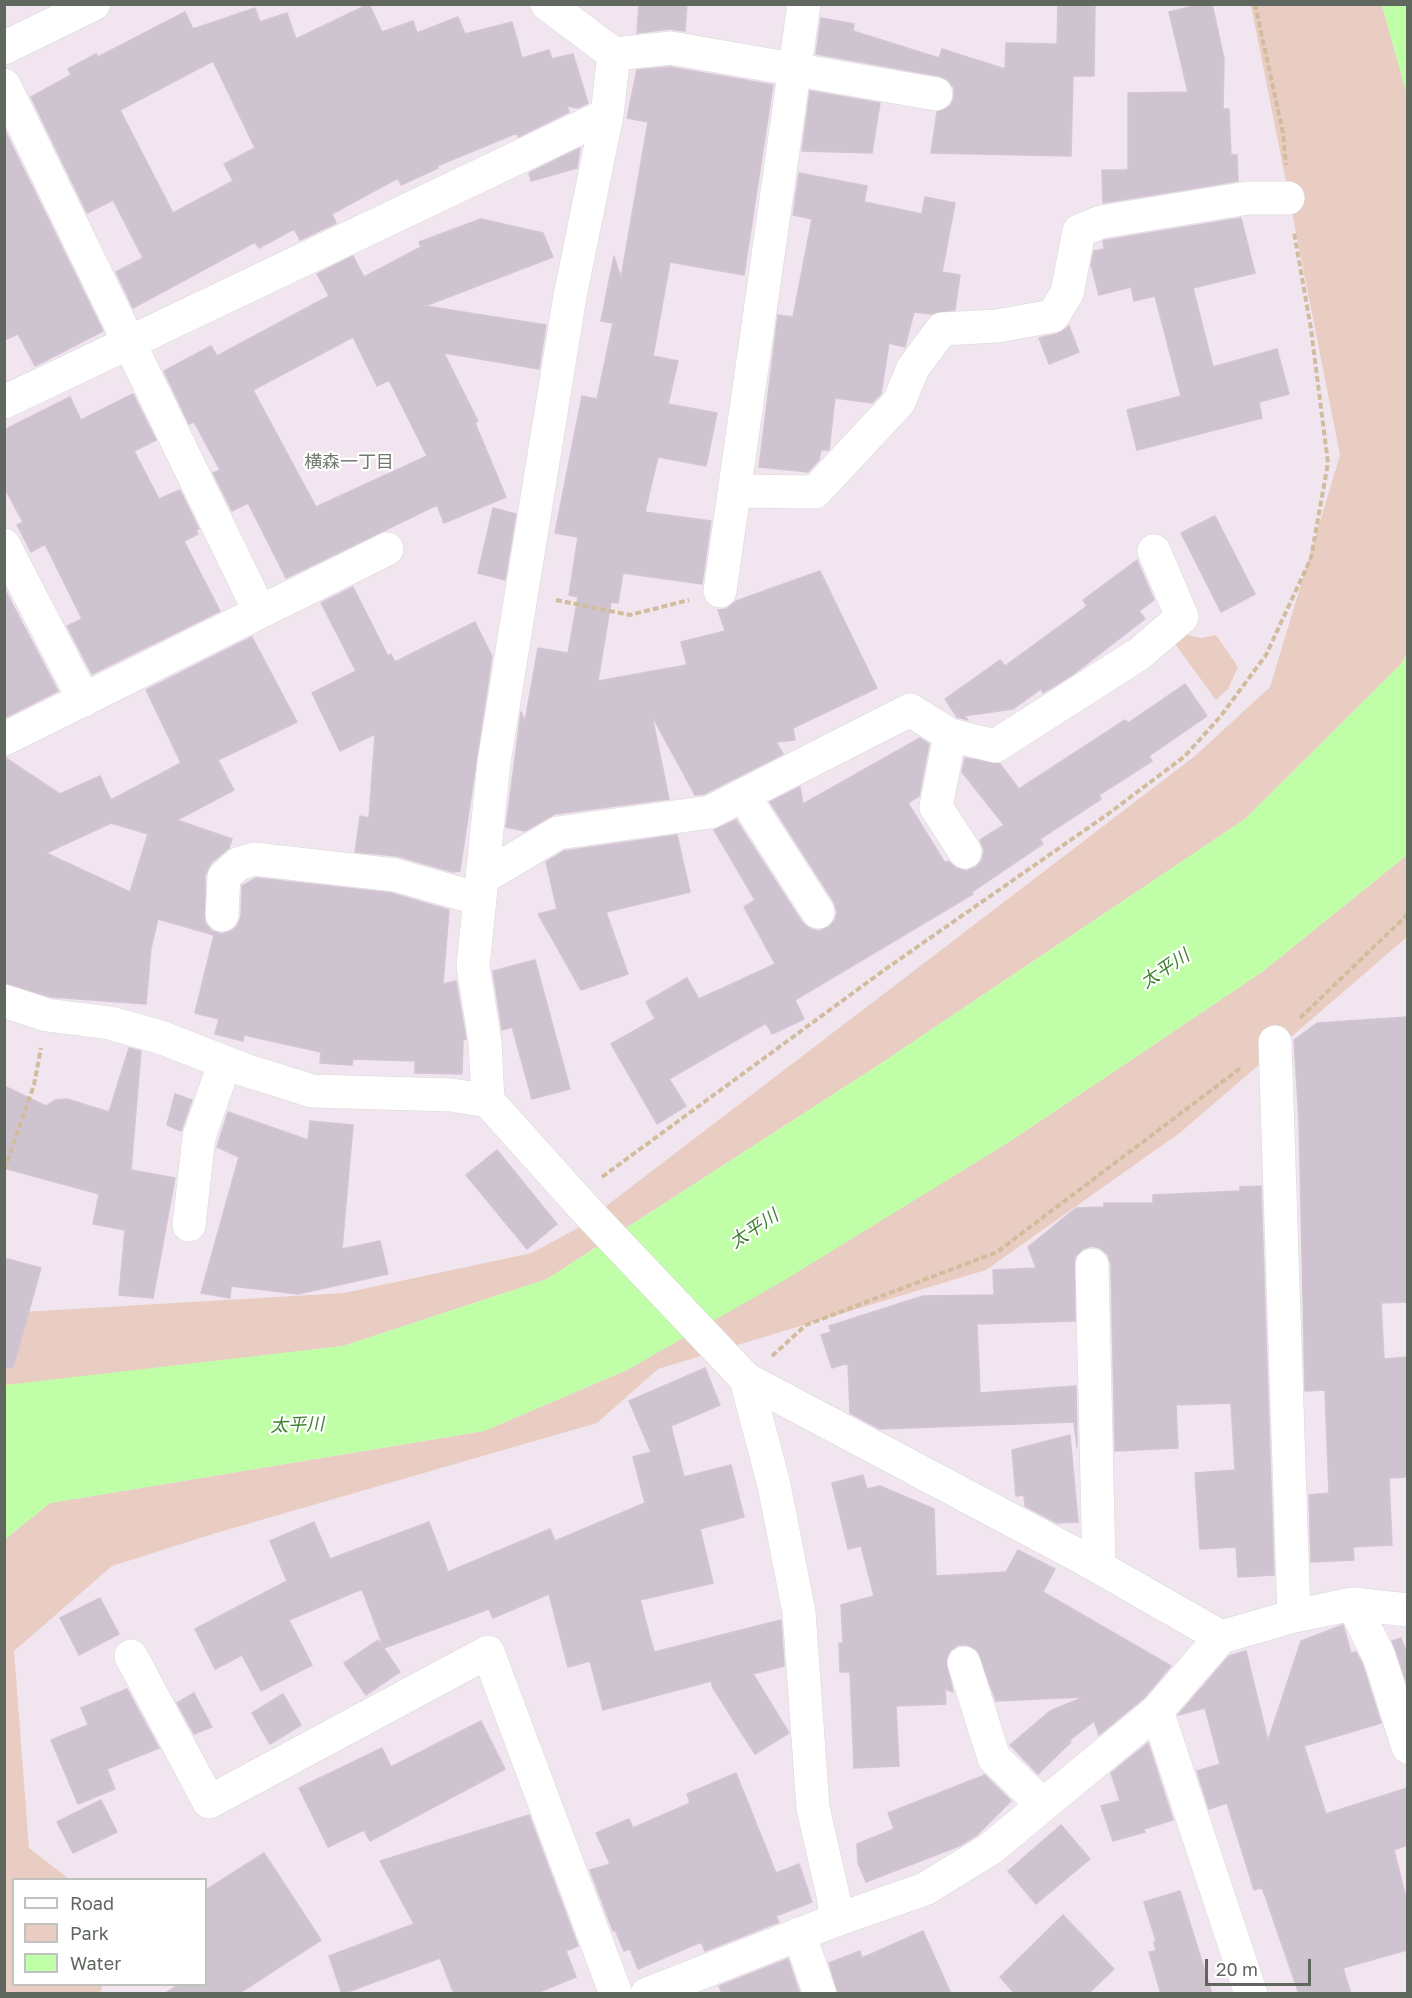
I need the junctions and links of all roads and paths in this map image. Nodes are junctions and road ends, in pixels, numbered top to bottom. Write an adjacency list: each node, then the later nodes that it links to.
1 (93, 4): 4 (street)
2 (547, 4): 5 (street)
3 (804, 4): 6 (street)
4 (4, 48)
5 (614, 54): 6 (street); 9 (street)
6 (797, 68): 8 (street); 13 (street)
7 (4, 85): 11 (street)
8 (936, 94)
9 (607, 115): 11 (street); 18 (street)
10 (1288, 198): 13 (street)
11 (129, 342): 12 (street); 19 (street)
12 (4, 402)
13 (736, 491): 17 (street)
14 (4, 545): 20 (street)
15 (387, 549): 19 (street)
16 (1154, 551): 21 (street)
17 (720, 591): 18 (path)
18 (523, 594): 25 (street)
19 (260, 612): 20 (street)
20 (84, 700): 22 (street)
21 (950, 735): 23 (street); 24 (street)
22 (4, 739)
23 (743, 795): 25 (street); 26 (street)
24 (965, 852)
25 (480, 888): 28 (street); 33 (street)
26 (818, 912)
27 (1407, 914): 31 (path)
28 (222, 915)
29 (4, 1001): 30 (street)
30 (47, 1015): 32 (street); 34 (path)
31 (1275, 1042): 37 (path); 41 (street)
32 (225, 1062): 33 (street); 35 (street)
33 (488, 1101): 37 (street)
34 (4, 1170)
35 (189, 1225)
36 (1092, 1265): 38 (street)
37 (746, 1379): 38 (street); 48 (street)
38 (1099, 1567): 42 (street)
39 (1353, 1604): 40 (street); 41 (street); 46 (street)
40 (1407, 1610)
41 (1294, 1616): 42 (street)
42 (1221, 1637): 45 (street)
43 (131, 1656): 50 (street)
44 (964, 1663): 47 (street)
45 (1157, 1711): 47 (street); 53 (street)
46 (1407, 1747)
47 (1043, 1805): 48 (street)
48 (836, 1920): 49 (street)
49 (799, 1934): 51 (street); 52 (street)
50 (616, 1994)
51 (647, 1994)
52 (820, 1994)
53 (1251, 1994)

